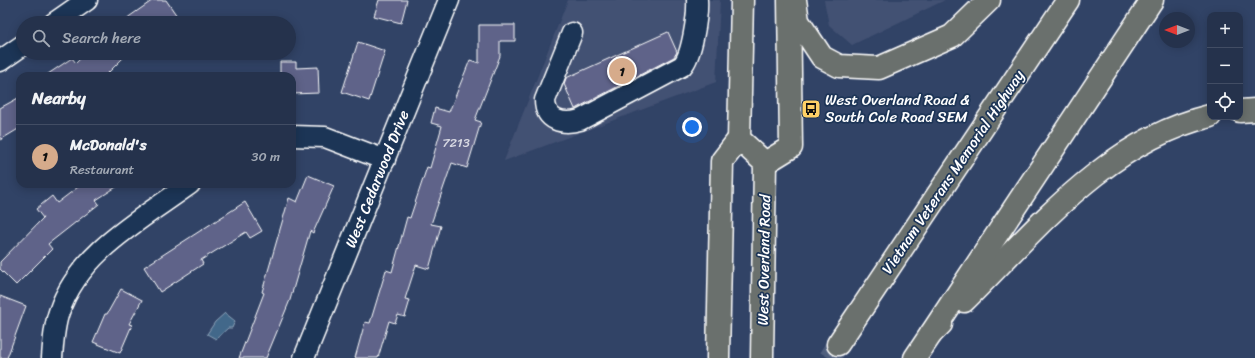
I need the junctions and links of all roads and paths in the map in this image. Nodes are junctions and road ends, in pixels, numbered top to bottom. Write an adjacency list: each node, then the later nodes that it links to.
1 (86, 0): 10 (street)
2 (449, 0): 19 (street, West Cedarwood Drive)
3 (696, 0): 11 (street)
4 (742, 0): 18 (main road)
5 (789, 0): 20 (main road)
6 (795, 0): 7 (main road)
7 (989, 0)
8 (1068, 0): 23 (main road, Vietnam Veterans Memorial Highway)
9 (1152, 0): 22 (main road)
10 (64, 16)
11 (572, 32)
12 (16, 50): 13 (street)
13 (0, 61)
14 (1255, 110): 15 (main road)
15 (1243, 111)
16 (1207, 117): 22 (main road)
17 (296, 136): 19 (street)
18 (739, 139): 20 (main road); 26 (main road)
19 (385, 160): 25 (street, West Cedarwood Drive)
20 (765, 163): 27 (main road, West Overland Road)
21 (184, 188): 24 (street)
22 (931, 334): 28 (main road)
23 (838, 344)
24 (52, 358)
25 (304, 358)
26 (718, 358)
27 (762, 358)
28 (915, 358)

